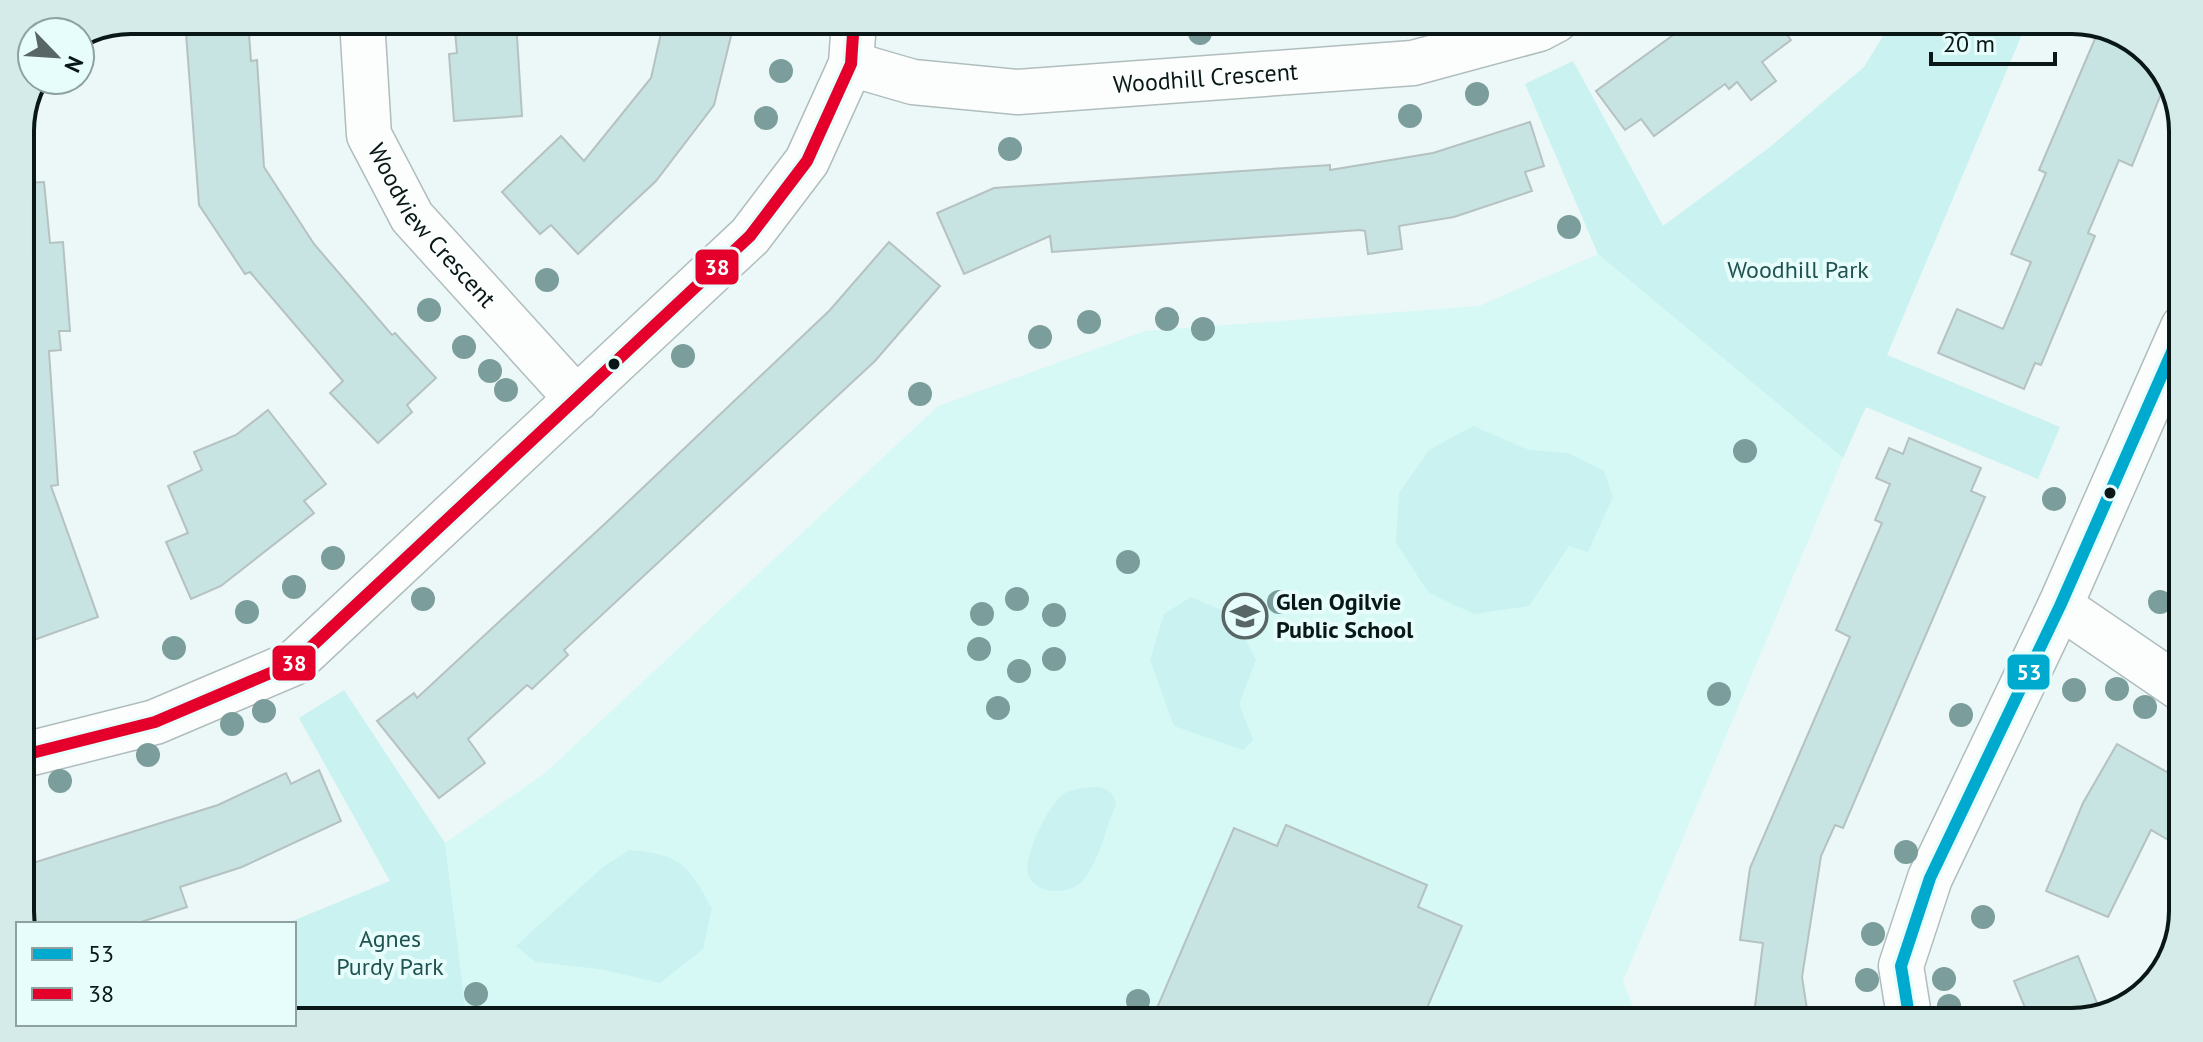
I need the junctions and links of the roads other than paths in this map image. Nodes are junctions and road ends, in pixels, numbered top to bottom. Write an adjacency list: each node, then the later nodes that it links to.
1 (363, 34): 6 (street, Woodview Crescent)
2 (853, 34): 4 (street)
3 (1520, 34): 4 (street, Woodhill Crescent)
4 (851, 64): 6 (street)
5 (2169, 359): 7 (street)
6 (577, 399): 9 (street)
7 (2060, 606): 8 (street); 10 (street)
8 (2169, 680)
9 (34, 752)
10 (1908, 1008)

